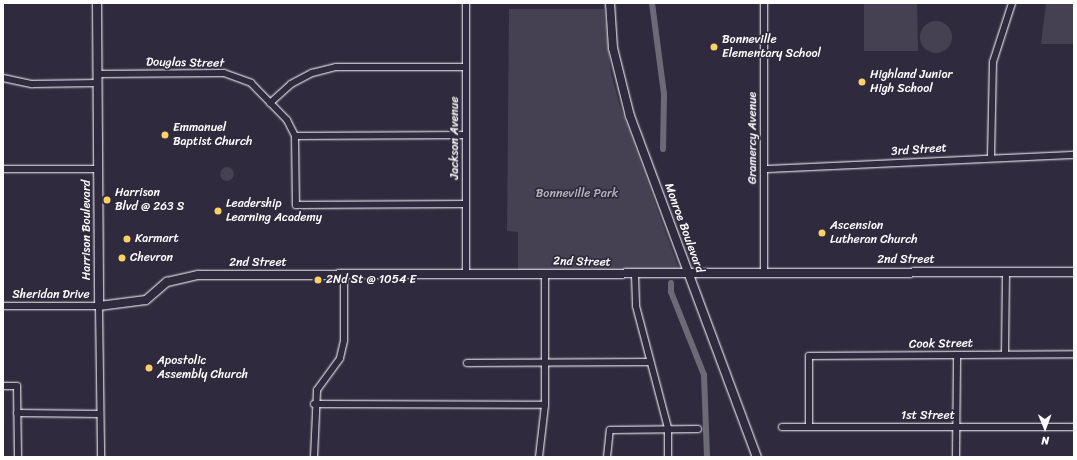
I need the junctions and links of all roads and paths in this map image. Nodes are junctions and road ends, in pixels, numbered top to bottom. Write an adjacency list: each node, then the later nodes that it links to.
1 (97, 3): 7 (main road, Harrison Boulevard)
2 (466, 3): 6 (street, Jackson Avenue)
3 (610, 3): 22 (main road, Monroe Boulevard)
4 (764, 3): 17 (street, Gramercy Avenue)
5 (1012, 3): 14 (street)
6 (466, 67): 10 (street); 11 (street, Jackson Avenue)
7 (98, 74): 9 (main road, Harrison Boulevard); 10 (street, Douglas Street)
8 (3, 78): 9 (street)
9 (98, 83): 16 (main road, Harrison Boulevard)
10 (270, 103): 12 (street, Douglas Street)
11 (466, 135): 12 (street); 18 (street, Jackson Avenue)
12 (295, 136): 18 (street)
13 (1074, 155): 14 (street, 3rd Street)
14 (990, 157): 17 (street, 3rd Street)
15 (3, 169): 16 (street)
16 (99, 169): 28 (main road, Harrison Boulevard)
17 (764, 169): 23 (street, Gramercy Avenue)
18 (465, 204): 21 (street, Jackson Avenue)
19 (1006, 272): 20 (main road, 2nd Street); 23 (main road, 2nd Street); 29 (street)
20 (1074, 272)
21 (466, 273): 24 (main road, 2nd Street); 25 (main road, 2nd Street)
22 (688, 273): 23 (main road, 2nd Street); 26 (main road, 2nd Street); 52 (main road, Monroe Boulevard)
23 (764, 273)
24 (344, 274): 28 (main road, 2nd Street); 36 (street)
25 (545, 274): 26 (main road, 2nd Street); 32 (street)
26 (635, 275): 33 (street)
27 (3, 306): 28 (street, Sheridan Drive)
28 (99, 306): 39 (street, Harrison Boulevard)
29 (1005, 354): 30 (street, Cook Street); 31 (street, Cook Street)
30 (1074, 354)
31 (957, 355): 41 (street, Cook Street); 44 (street)
32 (545, 362): 33 (street); 34 (street); 37 (street)
33 (649, 362): 43 (street)
34 (467, 363)
35 (3, 386): 38 (street)
36 (314, 404): 37 (street); 48 (street)
37 (545, 406): 49 (street)
38 (17, 413): 39 (street); 46 (street)
39 (100, 414): 47 (street, Harrison Boulevard)
40 (782, 427): 41 (street, 1st Street)
41 (809, 427): 44 (street, 1st Street)
42 (1074, 427): 44 (street, 1st Street)
43 (668, 428): 45 (street); 50 (street); 51 (street)
44 (956, 428): 53 (street)
45 (698, 429)
46 (17, 457)
47 (100, 457)
48 (314, 457)
49 (539, 457)
50 (606, 457)
51 (668, 457)
52 (757, 457)
53 (956, 457)

